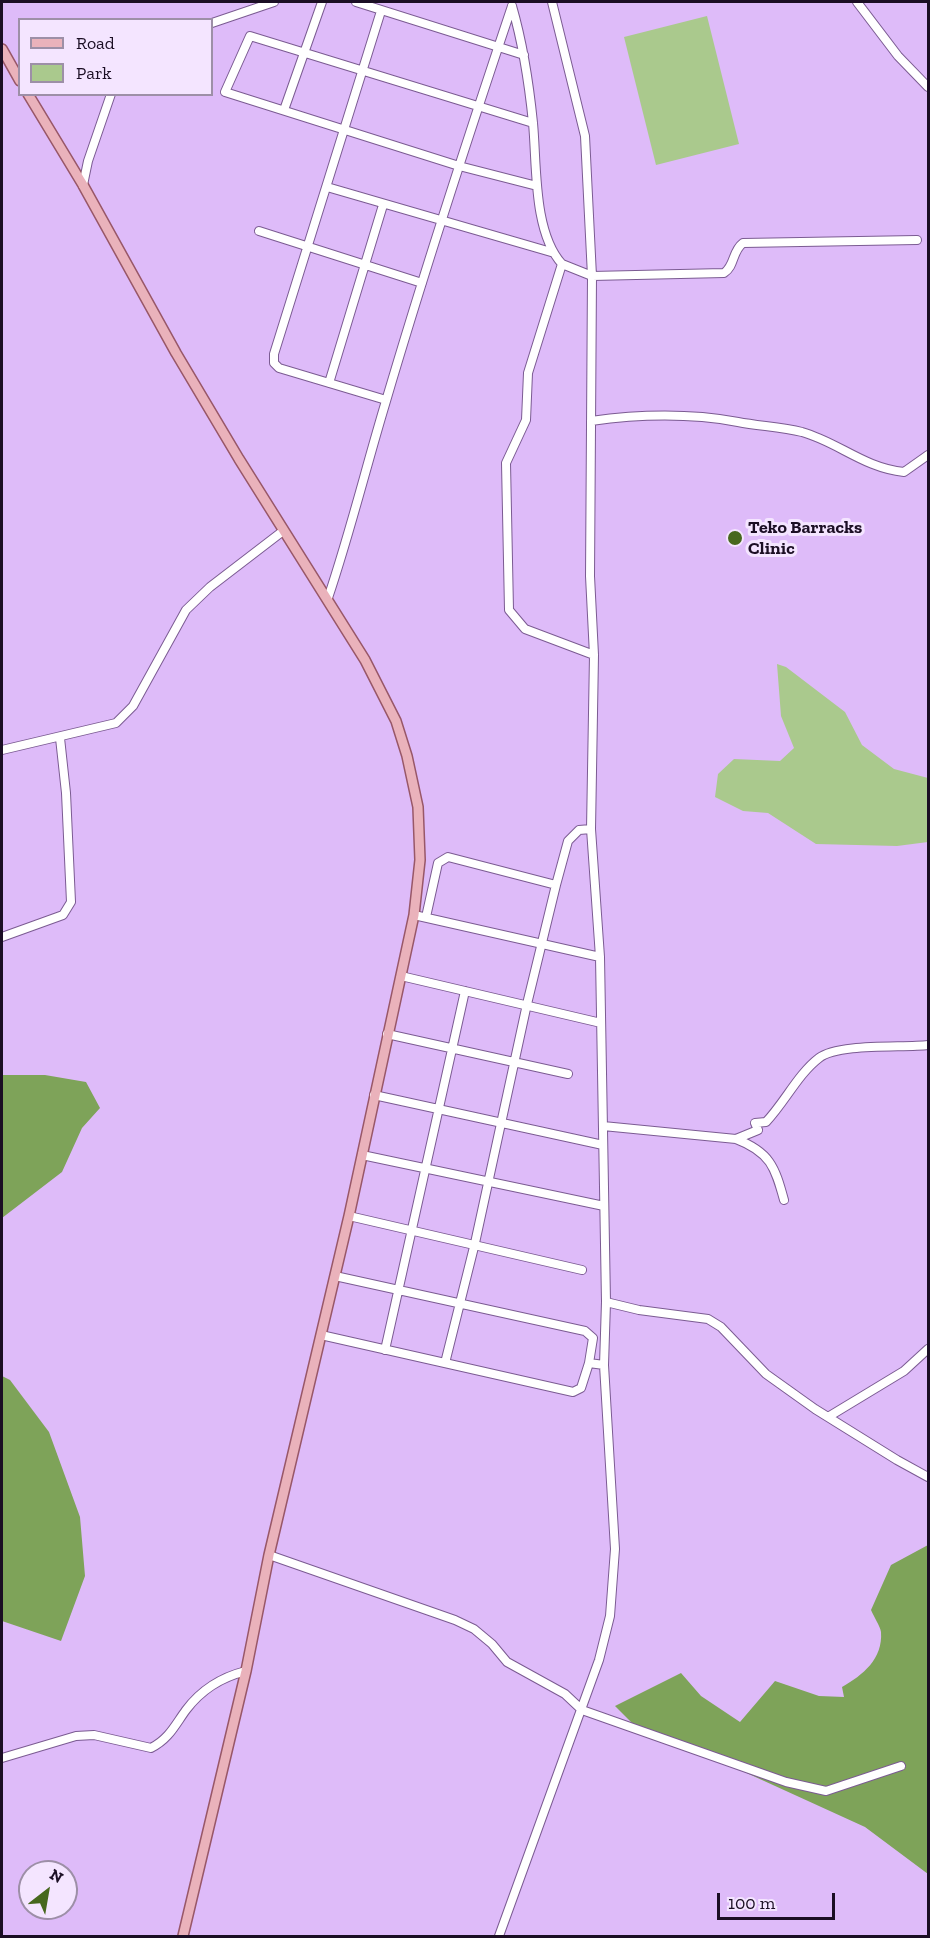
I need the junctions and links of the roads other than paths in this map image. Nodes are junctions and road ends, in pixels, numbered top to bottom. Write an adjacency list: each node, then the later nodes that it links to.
1 (274, 2): 7 (street)
2 (322, 2): 12 (street)
3 (356, 2): 8 (street)
4 (552, 2): 35 (street)
5 (857, 2): 16 (street)
6 (513, 4): 10 (street); 13 (street)
7 (253, 5): 9 (street)
8 (381, 11): 10 (street); 14 (street)
9 (213, 23)
10 (498, 47): 13 (street); 19 (street)
11 (2, 49): 15 (main road)
12 (303, 52): 14 (street); 20 (street); 20 (street)
13 (524, 55): 21 (street)
14 (362, 71): 19 (street); 22 (street)
15 (18, 77)
16 (928, 87)
17 (29, 96): 24 (main road)
18 (110, 96): 24 (street)
19 (479, 106): 21 (street); 23 (street)
20 (285, 110): 22 (street)
21 (533, 123): 25 (street)
22 (343, 128): 23 (street); 26 (street)
23 (459, 166): 25 (street); 28 (street)
24 (84, 185): 41 (main road)
25 (537, 186): 32 (street)
26 (327, 188): 27 (street); 31 (street)
27 (383, 205): 28 (street); 34 (street)
28 (442, 222): 32 (street); 36 (street)
29 (259, 231): 31 (street)
30 (918, 240): 35 (street)
31 (308, 247): 34 (street); 37 (street)
32 (551, 252): 33 (street)
33 (562, 264): 35 (street); 43 (street)
34 (364, 265): 36 (street); 37 (street)
35 (592, 276): 39 (street)
36 (422, 283): 38 (street)
37 (329, 383): 38 (street)
38 (386, 400): 42 (street)
39 (591, 420): 40 (street); 43 (street)
40 (928, 455)
41 (283, 531): 42 (main road); 44 (street)
42 (328, 598): 48 (main road)
43 (594, 655): 46 (street)
44 (60, 738): 45 (street); 50 (street)
45 (2, 750)
46 (591, 829): 47 (street); 52 (street)
47 (556, 885): 49 (street); 51 (street)
48 (414, 915): 49 (street); 53 (main road)
49 (426, 917): 51 (street)
50 (2, 937)
51 (542, 943): 52 (street); 55 (street)
52 (600, 957): 56 (street)
53 (401, 976): 54 (street); 57 (main road)
54 (465, 991): 55 (street); 59 (street)
55 (527, 1004): 56 (street); 60 (street)
56 (601, 1023): 65 (street)
57 (387, 1034): 59 (street); 62 (main road)
58 (928, 1046): 66 (street)
59 (452, 1048): 60 (street); 63 (street)
60 (514, 1062): 61 (street); 64 (street)
61 (568, 1074)
62 (374, 1095): 63 (street); 68 (main road)
63 (438, 1109): 64 (street); 69 (street)
64 (500, 1123): 67 (street); 70 (street)
65 (603, 1126): 66 (street); 67 (street)
66 (736, 1139): 71 (street)
67 (603, 1145): 72 (street)
68 (362, 1155): 69 (street); 73 (main road)
69 (425, 1169): 70 (street); 74 (street)
70 (488, 1184): 72 (street); 75 (street)
71 (784, 1200)
72 (604, 1206): 79 (street)
73 (349, 1216): 74 (street); 77 (main road)
74 (411, 1230): 75 (street); 78 (street)
75 (475, 1243): 76 (street); 80 (street)
76 (582, 1270)
77 (335, 1276): 78 (street); 81 (main road)
78 (396, 1290): 80 (street); 83 (street)
79 (606, 1302): 86 (street); 87 (street)
80 (460, 1303): 84 (street); 85 (street)
81 (321, 1335): 83 (street); 89 (main road)
82 (928, 1349): 87 (street)
83 (385, 1350): 84 (street)
84 (445, 1363): 85 (street)
85 (589, 1363): 86 (street)
86 (604, 1365): 91 (street)
87 (828, 1417): 88 (street)
88 (928, 1477)
89 (268, 1555): 90 (main road); 91 (street)
90 (246, 1671): 92 (street); 94 (main road)
91 (582, 1710): 93 (street); 95 (street)
92 (2, 1758)
93 (901, 1766)
94 (183, 1936)
95 (499, 1936)

